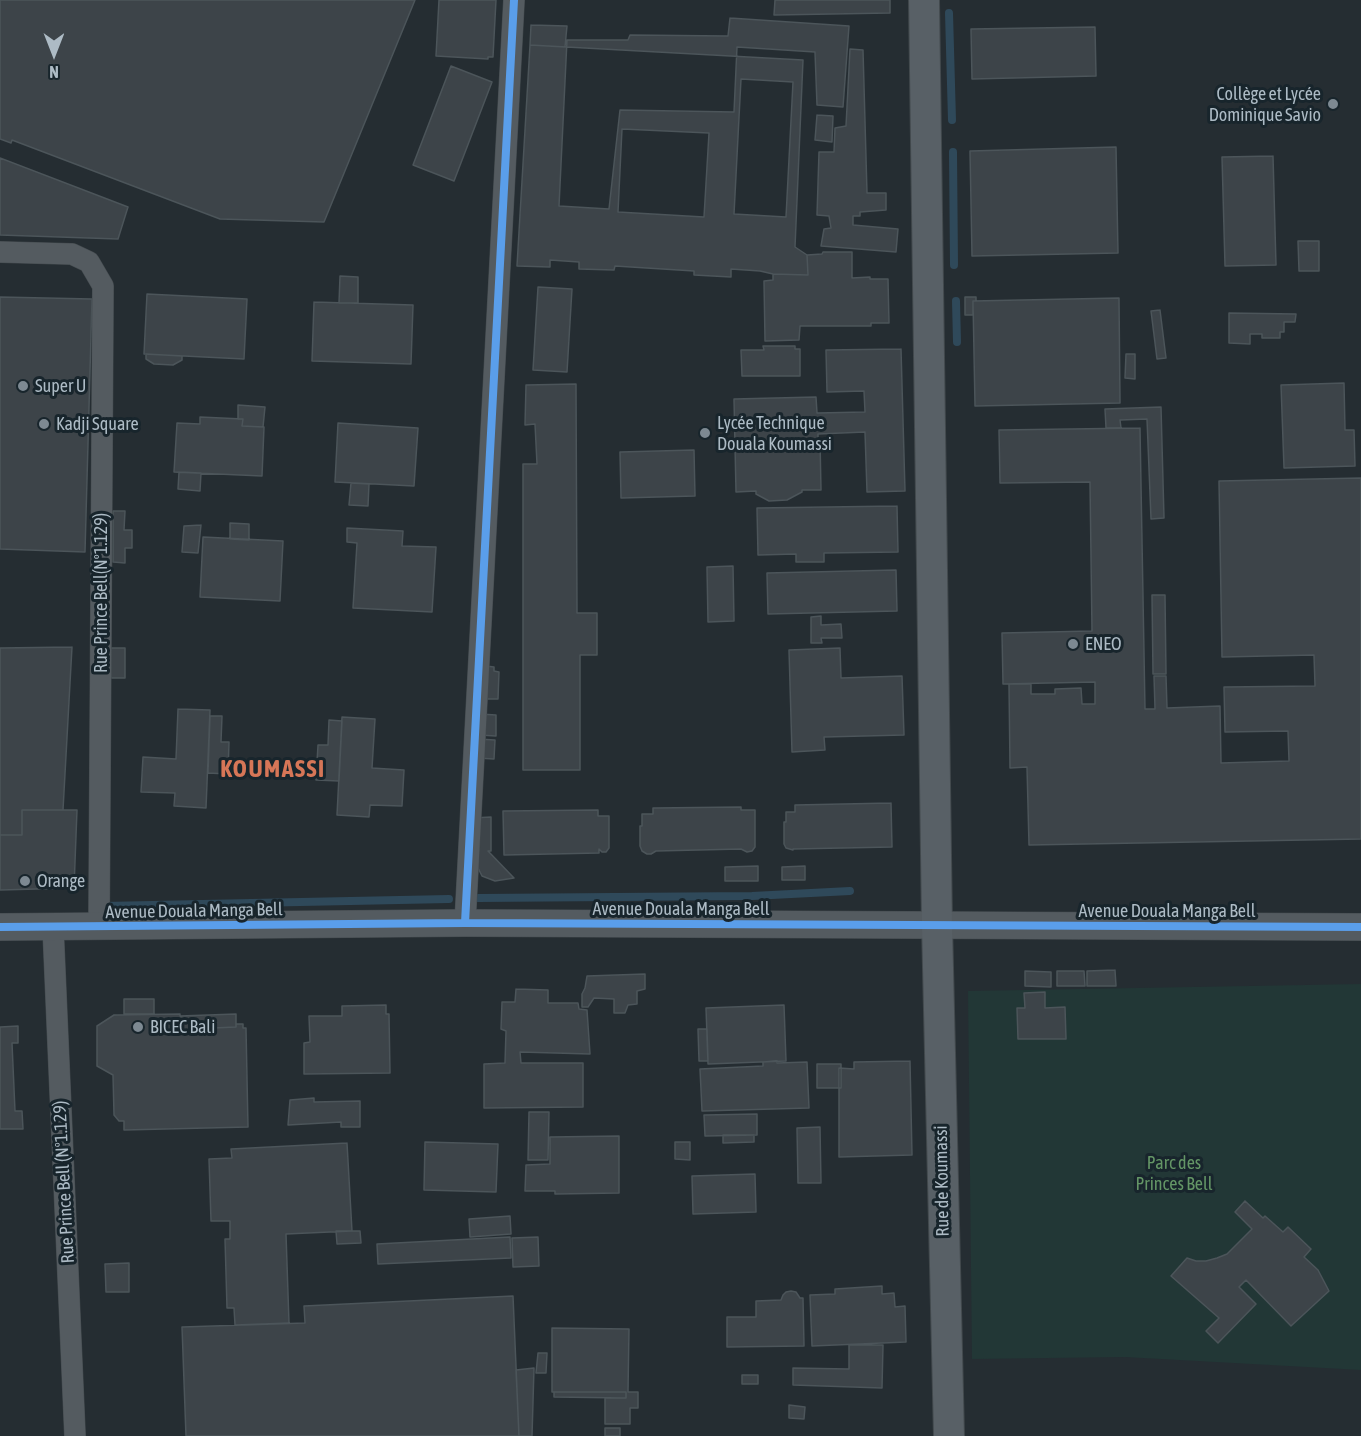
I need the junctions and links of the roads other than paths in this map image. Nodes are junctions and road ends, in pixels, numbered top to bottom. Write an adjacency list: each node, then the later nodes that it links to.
1 (514, 0): 4 (street)
2 (924, 0): 5 (main road, Rue de Koumassi)
3 (0, 252): 8 (street, Rue Prince Bell(N°1.129))
4 (465, 923): 5 (street, Avenue Douala Manga Bell); 8 (street, Avenue Douala Manga Bell)
5 (937, 925): 9 (street, Avenue Douala Manga Bell); 11 (main road, Rue de Koumassi)
6 (0, 927): 7 (street, Avenue Douala Manga Bell)
7 (53, 927): 8 (street, Avenue Douala Manga Bell); 10 (street, Rue Prince Bell (N°1.129))
8 (99, 927)
9 (1361, 927)
10 (75, 1436)
11 (949, 1436)

